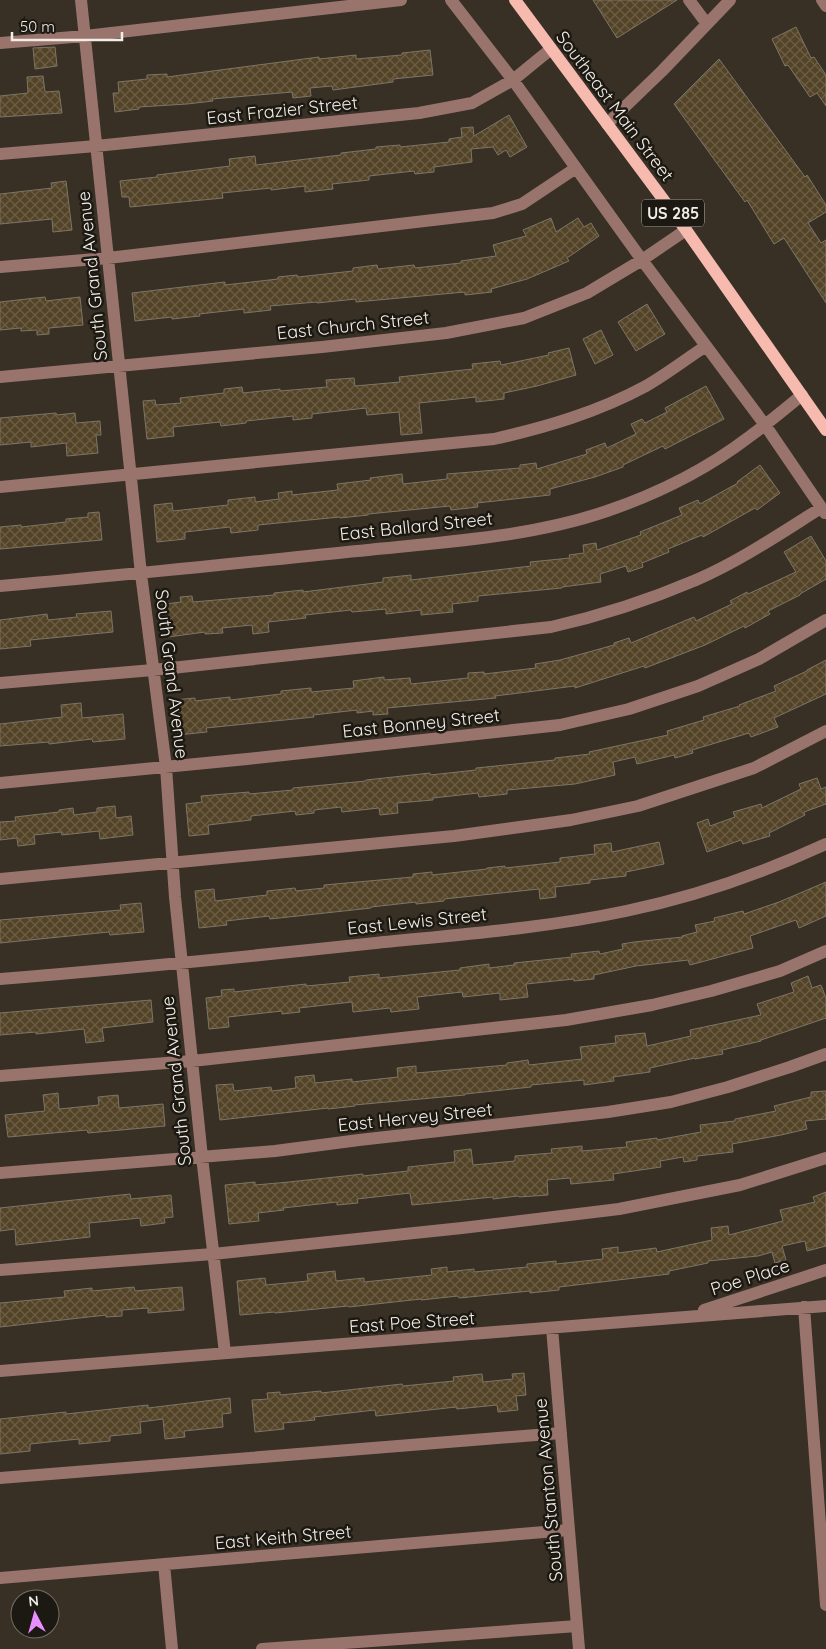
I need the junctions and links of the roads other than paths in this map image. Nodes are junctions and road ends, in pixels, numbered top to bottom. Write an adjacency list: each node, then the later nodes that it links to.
1 (81, 0): 10 (street, South Grand Avenue)
2 (401, 0): 10 (street)
3 (451, 0): 13 (street)
4 (514, 0): 12 (main road, Southeast Main Street / US 285)
5 (689, 0): 9 (street)
6 (730, 0): 9 (street)
7 (822, 0): 8 (street)
8 (826, 6)
9 (707, 24): 14 (street)
10 (85, 36): 11 (street); 15 (street, South Grand Avenue)
11 (0, 44)
12 (551, 49): 13 (street, East Frazier Street); 14 (main road, Southeast Main Street / US 285)
13 (513, 80): 15 (street, East Frazier Street); 17 (street)
14 (607, 124): 18 (main road, Southeast Main Street / US 285)
15 (96, 146): 16 (street, East Frazier Street); 19 (street, South Grand Avenue)
16 (0, 154)
17 (576, 168): 19 (street); 20 (street)
18 (686, 230): 20 (street, East Church Street); 25 (main road, Southeast Main Street / US 285)
19 (108, 258): 21 (street); 23 (street, South Grand Avenue)
20 (642, 260): 22 (street); 23 (street, East Church Street)
21 (0, 267)
22 (706, 346): 26 (street); 28 (street)
23 (119, 367): 24 (street, East Church Street); 28 (street, South Grand Avenue)
24 (0, 377)
25 (802, 395): 26 (street, East Ballard Street); 27 (main road, Southeast Main Street / US 285)
26 (765, 425): 30 (street); 31 (street, East Ballard Street)
27 (826, 430)
28 (130, 475): 29 (street); 31 (street, South Grand Avenue)
29 (0, 487)
30 (824, 511): 34 (street)
31 (141, 574): 32 (street, East Ballard Street); 34 (street, South Grand Avenue)
32 (0, 586)
33 (826, 620): 37 (street, East Bonney Street)
34 (153, 670): 35 (street); 37 (street, South Grand Avenue)
35 (0, 683)
36 (826, 731): 40 (street)
37 (166, 767): 38 (street, East Bonney Street); 40 (street, South Grand Avenue)
38 (0, 783)
39 (826, 844): 43 (street, East Lewis Street)
40 (172, 864): 41 (street); 43 (street, South Grand Avenue)
41 (0, 879)
42 (826, 951): 46 (street)
43 (182, 963): 44 (street, East Lewis Street); 46 (street, South Grand Avenue)
44 (0, 979)
45 (826, 1054): 48 (street, East Hervey Street)
46 (192, 1061): 47 (street); 48 (street, South Grand Avenue)
47 (0, 1076)
48 (202, 1157): 50 (street, East Hervey Street); 51 (street, South Grand Avenue)
49 (826, 1158): 51 (street)
50 (0, 1173)
51 (213, 1254): 52 (street); 58 (street, South Grand Avenue)
52 (0, 1270)
53 (826, 1270): 56 (street, Poe Place)
54 (826, 1306): 55 (street, East Poe Street)
55 (804, 1307): 56 (street, East Poe Street); 65 (street)
56 (684, 1317): 57 (street, East Poe Street)
57 (552, 1328): 58 (street, East Poe Street); 60 (street, South Stanton Avenue)
58 (226, 1354): 59 (street, East Poe Street)
59 (0, 1371)
60 (560, 1433): 61 (street); 62 (street, South Stanton Avenue)
61 (0, 1478)
62 (568, 1530): 63 (street, East Keith Street); 66 (street, South Stanton Avenue)
63 (164, 1564): 64 (street, East Keith Street); 67 (street)
64 (0, 1578)
65 (826, 1605)
66 (577, 1626): 68 (street); 69 (street, South Stanton Avenue)
67 (172, 1649)
68 (262, 1649)
69 (579, 1649)

